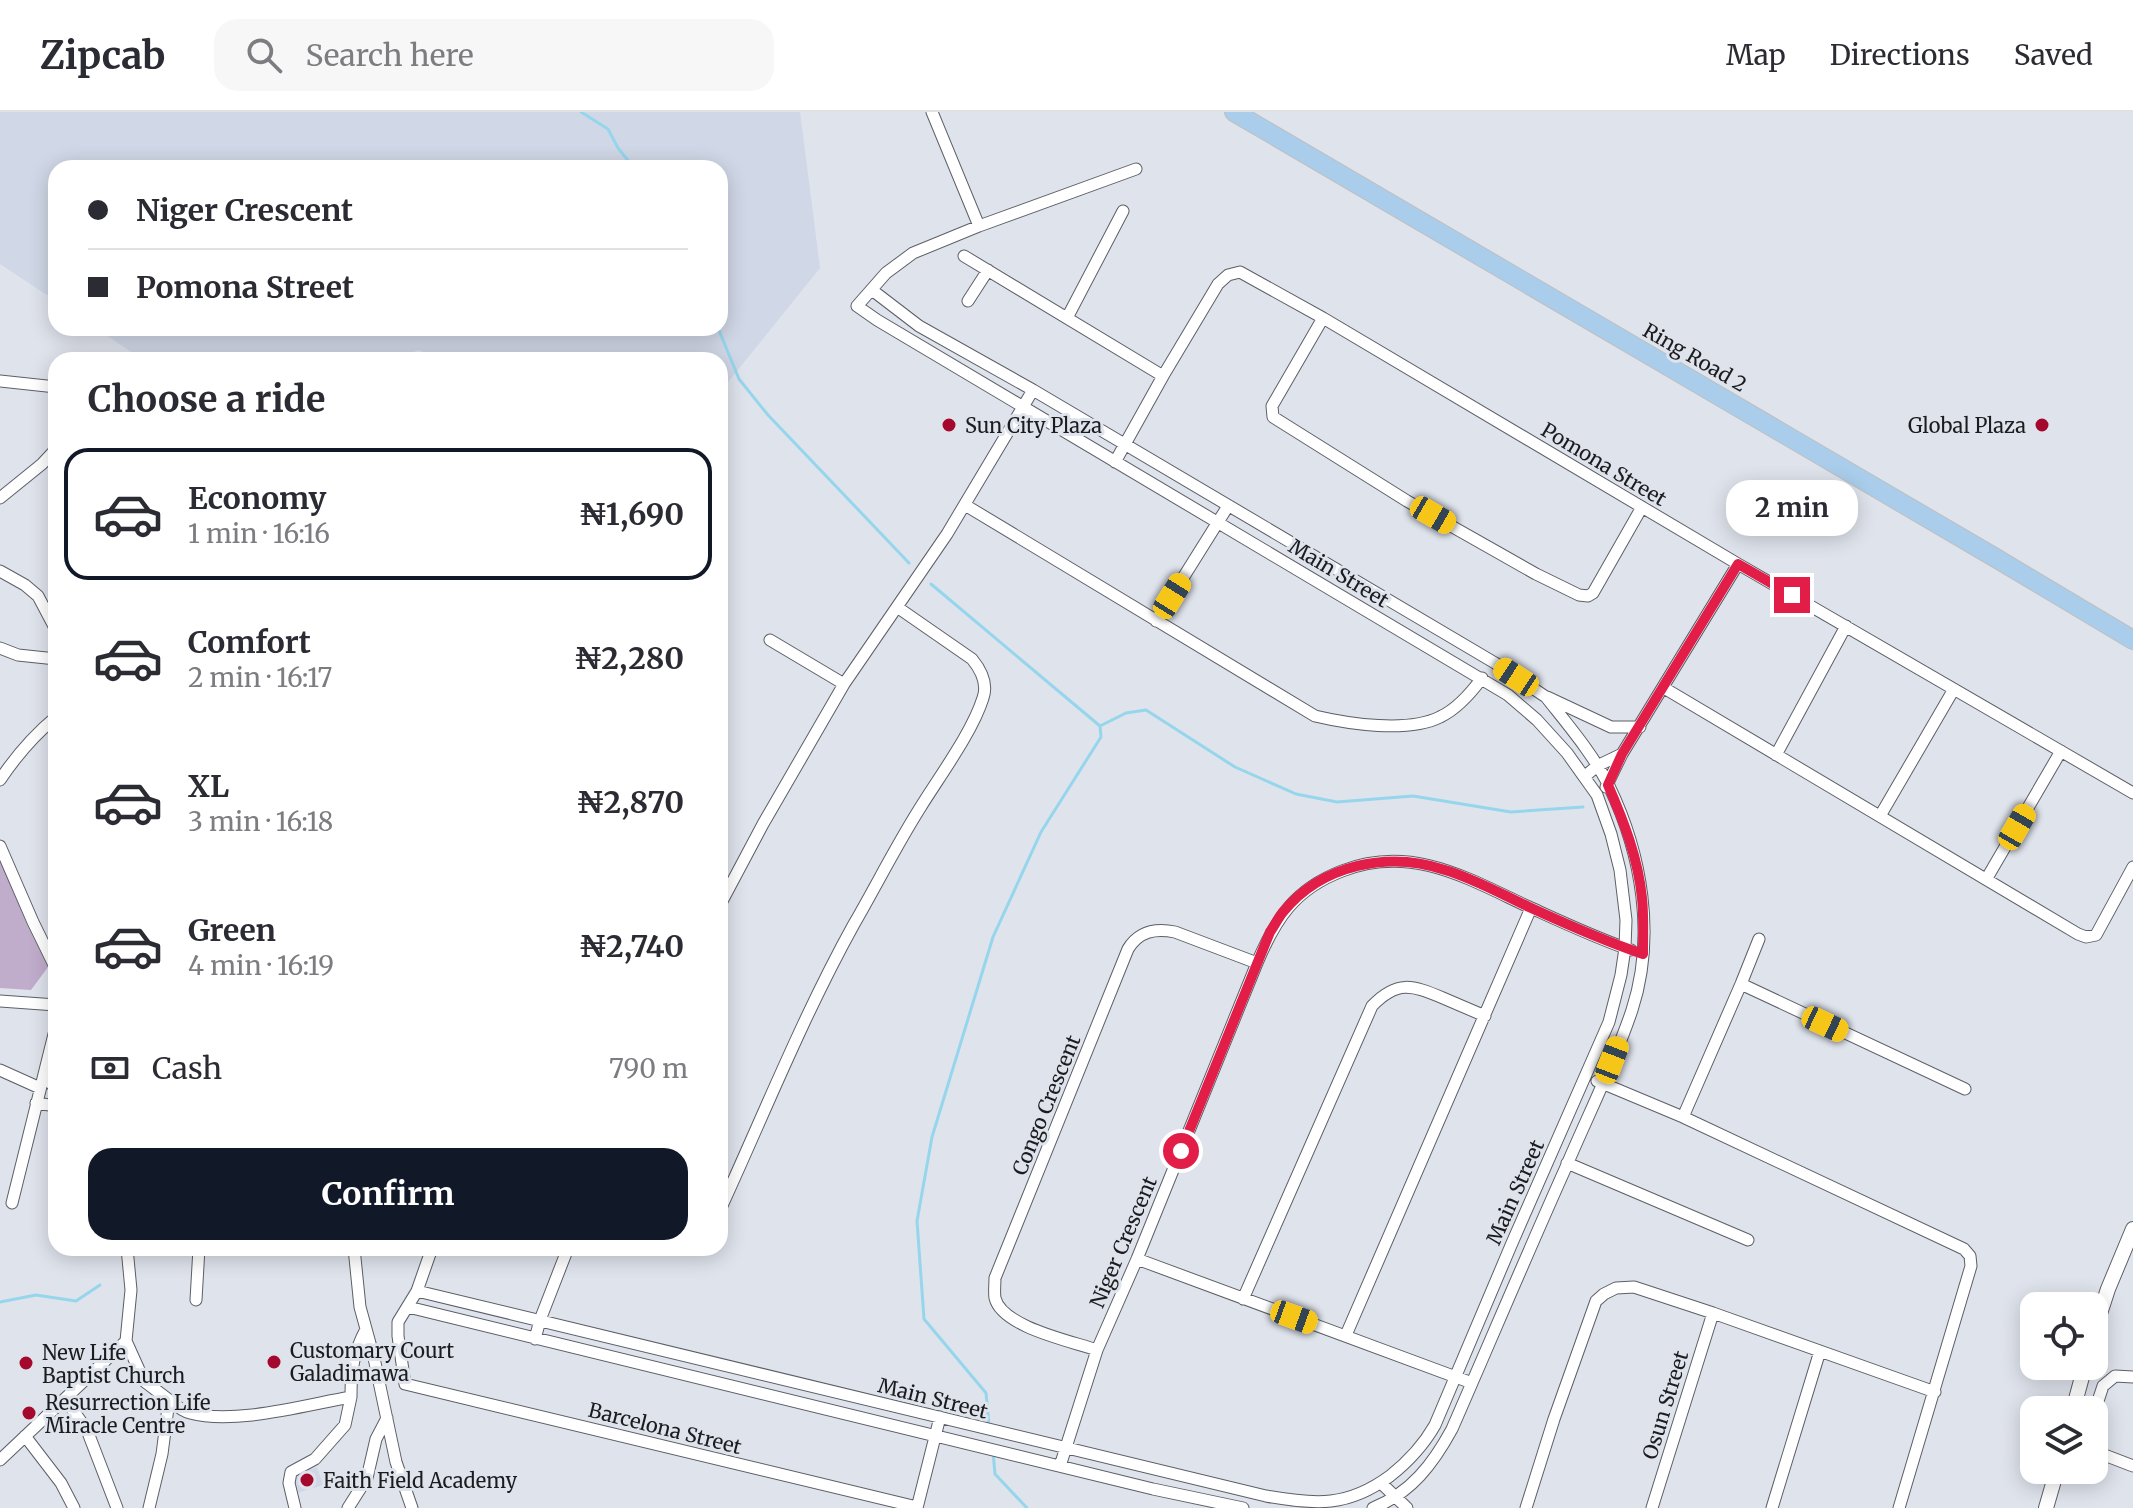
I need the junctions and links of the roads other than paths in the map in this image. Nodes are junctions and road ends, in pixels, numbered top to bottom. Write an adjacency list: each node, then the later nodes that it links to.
1 (932, 112): 5 (street)
2 (1234, 112): 36 (main road, Ring Road 2)
3 (1136, 169): 5 (street)
4 (1123, 211): 10 (street)
5 (979, 226): 8 (street)
6 (964, 256): 7 (street)
7 (988, 270): 9 (street); 10 (street)
8 (872, 290): 12 (street, Main Street); 13 (street, Main Street)
9 (968, 301)
10 (1067, 318): 15 (street)
11 (1323, 318): 15 (street, Pomona Street); 27 (street, Pomona Street); 27 (street)
12 (919, 326): 13 (street); 14 (street, Main Street)
13 (911, 339): 16 (street, Main Street)
14 (985, 362): 16 (street); 19 (street, Main Street)
15 (1163, 376): 21 (street, Pomona Street)
16 (975, 379): 20 (street, Main Street)
17 (0, 381): 18 (street)
18 (48, 386)
19 (1033, 390): 20 (street); 21 (street, Main Street)
20 (1023, 407): 23 (street, Main Street); 25 (street)
21 (1126, 445): 23 (street, Pomona Street); 26 (street, Main Street)
22 (48, 457): 24 (street)
23 (1115, 462): 28 (street, Main Street)
24 (0, 498)
25 (965, 505): 31 (street); 33 (street)
26 (1228, 506): 28 (street); 43 (street, Main Street)
27 (1642, 507): 29 (street, Pomona Street)
28 (1218, 521): 33 (street); 39 (street, Main Street)
29 (1738, 564): 34 (street, Pomona Street); 41 (street)
30 (0, 571): 32 (street)
31 (897, 607): 40 (street); 83 (street)
32 (48, 615)
33 (1156, 621): 39 (street)
34 (1846, 626): 42 (street, Pomona Street); 49 (street)
35 (770, 640): 40 (street)
36 (2133, 640)
37 (0, 648): 38 (street)
38 (48, 658)
39 (1482, 678): 52 (street, Main Street)
40 (844, 684): 61 (street)
41 (1664, 688): 45 (street); 49 (street)
42 (1954, 689): 47 (street, Pomona Street); 57 (street)
43 (1546, 697): 45 (street); 51 (street, Main Street)
44 (48, 723): 50 (street)
45 (1640, 727): 48 (street)
46 (0, 751): 50 (street)
47 (2061, 751): 55 (street, Pomona Street); 60 (street)
48 (1622, 754): 51 (street); 54 (street)
49 (1776, 755): 57 (street)
50 (13, 760): 53 (street)
51 (1597, 766): 52 (street); 54 (street, Main Street)
52 (1584, 777): 56 (street, Main Street)
53 (0, 780)
54 (1608, 785): 56 (street); 66 (street, Main Street)
55 (2133, 793)
56 (1597, 795): 64 (street, Main Street)
57 (1880, 816): 60 (street)
58 (0, 846): 65 (street)
59 (2133, 867): 60 (street)
60 (1987, 878)
61 (728, 890)
62 (1531, 908): 64 (street, Niger Crescent); 67 (street, Niger Crescent); 71 (street)
63 (1759, 939): 68 (street)
64 (1625, 948): 66 (street, Niger Crescent); 74 (street, Main Street)
65 (48, 951)
66 (1643, 954): 76 (street, Main Street)
67 (1257, 963): 92 (street, Niger Crescent); 104 (street, Congo Crescent)
68 (1741, 984): 78 (street); 81 (street)
69 (0, 1001): 70 (street)
70 (48, 1004)
71 (1485, 1016): 95 (street); 101 (street)
72 (48, 1058): 75 (street)
73 (0, 1070): 75 (street)
74 (1587, 1076): 76 (street); 106 (street, Main Street)
75 (42, 1082): 77 (street); 79 (street)
76 (1603, 1084): 81 (street); 82 (street, Main Street)
77 (48, 1085)
78 (1965, 1089)
79 (36, 1103): 80 (street); 84 (street)
80 (48, 1105)
81 (1683, 1117): 109 (street)
82 (1567, 1163): 86 (street); 108 (street, Main Street)
83 (728, 1193)
84 (12, 1203)
85 (2133, 1229): 94 (street)
86 (1748, 1240)
87 (128, 1256): 103 (street)
88 (199, 1256): 96 (street)
89 (355, 1256): 100 (street)
90 (429, 1256): 93 (street)
91 (565, 1256): 99 (street)
92 (1137, 1259): 95 (street); 104 (street, Niger Crescent)
93 (417, 1291): 97 (street); 99 (street, Main Street)
94 (2107, 1292)
95 (1243, 1299): 101 (street)
96 (196, 1300)
97 (408, 1307): 102 (street, Main Street); 134 (street, Barcelona Street)
98 (1713, 1313): 105 (street); 138 (street); 139 (street, Osun Street)
99 (540, 1320): 102 (street); 114 (street, Main Street)
100 (366, 1329): 111 (street); 115 (street)
101 (1346, 1335): 106 (street)
102 (535, 1339): 116 (street, Main Street)
103 (126, 1341): 112 (street); 113 (street)
104 (1097, 1350): 118 (street, Niger Crescent)
105 (1820, 1351): 109 (street); 140 (street)
106 (1456, 1376): 108 (street); 123 (street, Main Street)
107 (2133, 1377): 110 (street)
108 (1472, 1383): 126 (street, Main Street)
109 (1935, 1392): 141 (street)
110 (2100, 1396)
111 (351, 1397): 113 (street); 131 (street)
112 (65, 1399): 117 (street); 129 (street)
113 (169, 1400): 130 (street)
114 (940, 1417): 116 (street); 118 (street, Main Street)
115 (387, 1418): 132 (street); 133 (street)
116 (936, 1435): 121 (street, Main Street); 134 (street)
117 (25, 1436): 120 (street); 128 (street)
118 (1066, 1449): 121 (street, Niger Crescent); 125 (street, Main Street)
119 (2108, 1456): 122 (street)
120 (0, 1460)
121 (1060, 1466): 127 (street, Main Street)
122 (2133, 1466)
123 (1381, 1483): 125 (street, Main Street); 126 (street)
124 (2053, 1484): 142 (street)
125 (1231, 1488): 127 (street)
126 (1396, 1498): 136 (street, Main Street); 137 (street)
127 (1226, 1507): 135 (street, Main Street)
128 (74, 1508)
129 (117, 1508)
130 (149, 1508)
131 (295, 1508)
132 (348, 1508)
133 (412, 1508)
134 (917, 1508)
135 (1243, 1508)
136 (1373, 1508)
137 (1407, 1508)
138 (1526, 1508)
139 (1652, 1508)
140 (1772, 1508)
141 (1899, 1508)
142 (2046, 1508)

